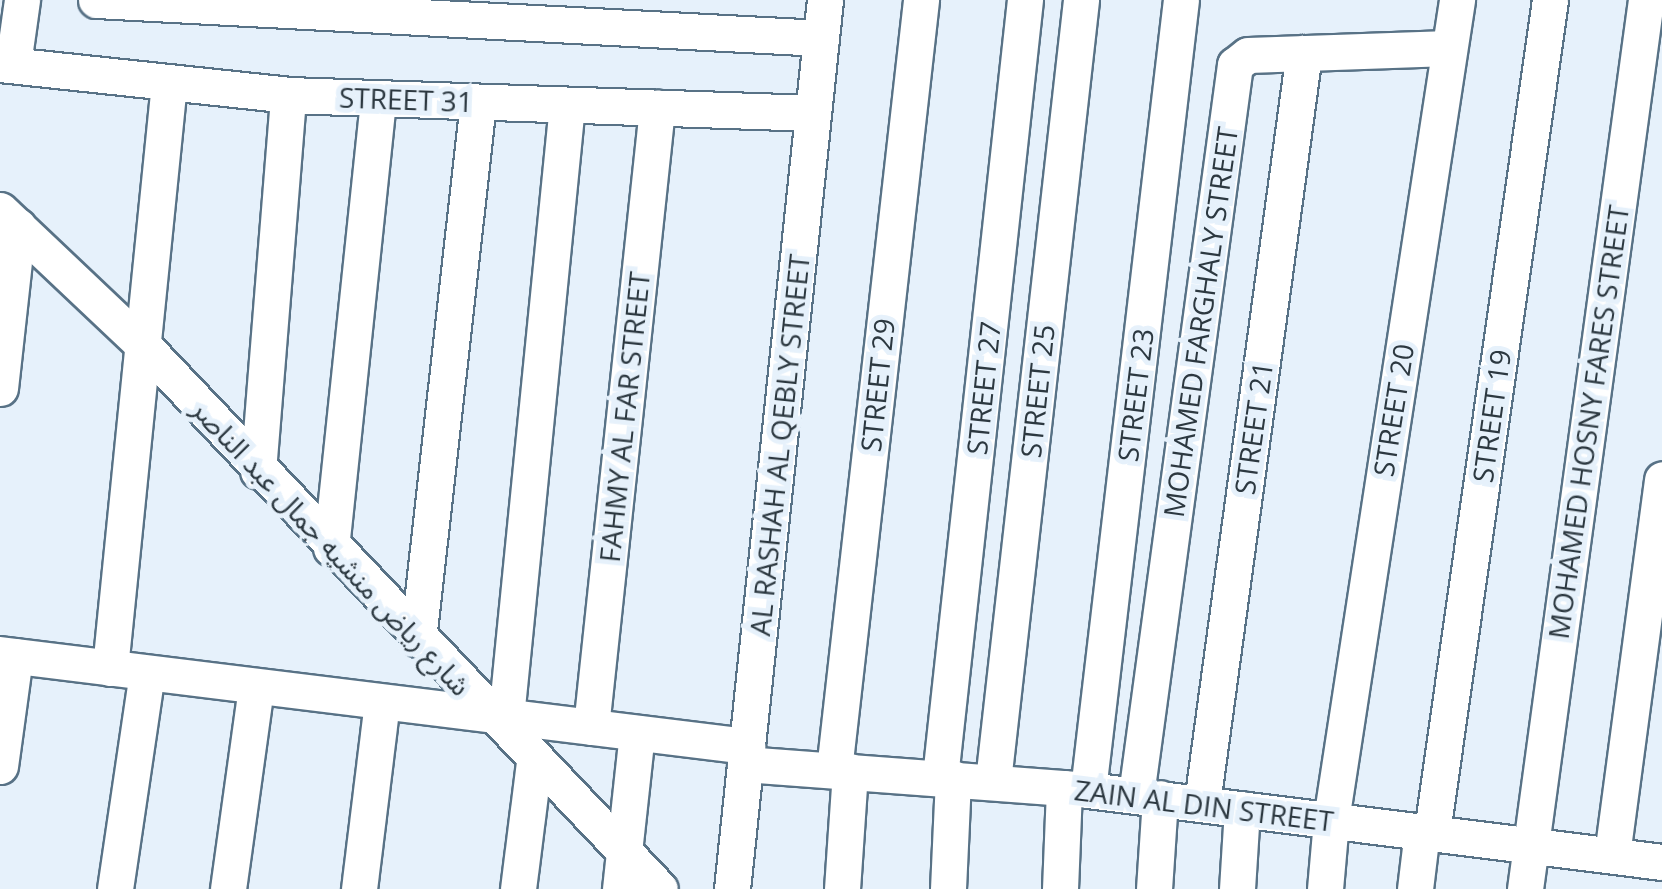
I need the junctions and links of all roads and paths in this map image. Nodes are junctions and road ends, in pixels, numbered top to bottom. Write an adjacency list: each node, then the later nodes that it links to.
1 (22, 0): 14 (street)
2 (96, 0): 11 (street)
3 (824, 0): 11 (street, AL RASHAH AL QEBLY STREET)
4 (921, 0): 40 (street, STREET 29)
5 (1026, 0): 41 (street, STREET 27)
6 (1081, 0): 42 (street, STREET 25)
7 (1181, 0): 43 (street, STREET 23)
8 (1456, 0): 12 (street, STREET 20)
9 (1550, 0): 48 (street, STREET 19)
10 (1646, 0): 49 (street, MOHAMED HOSNY FARES STREET)
11 (821, 38): 21 (street, AL RASHAH AL QEBLY STREET)
12 (1449, 48): 13 (street, MOHAMED FARGHALY STREET); 47 (street, STREET 20)
13 (1304, 53): 44 (street, MOHAMED FARGHALY STREET); 45 (street, STREET 21)
14 (7, 64): 15 (street, STREET 31)
15 (170, 82): 16 (street, STREET 31); 23 (street)
16 (288, 95): 17 (street, STREET 31); 25 (street)
17 (378, 98): 18 (street, STREET 31); 27 (street)
18 (478, 102): 19 (street, STREET 31); 28 (street)
19 (567, 105): 20 (street, STREET 31); 34 (street)
20 (658, 108): 21 (street, STREET 31); 35 (street, FAHMY AL FAR STREET)
21 (813, 113): 37 (street, AL RASHAH AL QEBLY STREET)
22 (9, 218): 23 (street, شارع رياض منشيه جمال عبد الناصر); 24 (street)
23 (142, 345): 25 (street, شارع رياض منشيه جمال عبد الناصر); 30 (street)
24 (0, 388)
25 (258, 471): 27 (street, شارع رياض منشيه جمال عبد الناصر)
26 (1662, 479): 50 (street)
27 (332, 548): 28 (street, شارع رياض منشيه جمال عبد الناصر)
28 (418, 639): 34 (street, شارع رياض منشيه جمال عبد الناصر)
29 (8, 655): 30 (street, ZAIN AL DIN STREET); 39 (street)
30 (110, 668): 31 (street, ZAIN AL DIN STREET)
31 (147, 673): 32 (street, ZAIN AL DIN STREET); 53 (street)
32 (256, 686): 33 (street, ZAIN AL DIN STREET); 54 (street)
33 (382, 702): 34 (street, ZAIN AL DIN STREET); 55 (street)
34 (498, 716): 35 (street, ZAIN AL DIN STREET); 38 (street, شارع رياض منشيه جمال عبد الناصر)
35 (591, 727): 36 (street, ZAIN AL DIN STREET)
36 (637, 733): 37 (street, ZAIN AL DIN STREET); 52 (street)
37 (746, 755): 40 (street, ZAIN AL DIN STREET); 58 (street, AL RASHAH AL QEBLY STREET)
38 (534, 762): 52 (street, شارع رياض منشيه جمال عبد الناصر); 56 (street)
39 (0, 766)
40 (842, 770): 41 (street, ZAIN AL DIN STREET); 59 (street, STREET 29)
41 (947, 777): 42 (street, ZAIN AL DIN STREET); 60 (street, STREET 27)
42 (993, 781): 43 (street, ZAIN AL DIN STREET)
43 (1076, 789): 44 (street, ZAIN AL DIN STREET); 61 (street, STREET 23)
44 (1148, 797): 45 (street, ZAIN AL DIN STREET); 62 (street, MOHAMED FARGHALY STREET)
45 (1202, 803): 46 (street, ZAIN AL DIN STREET)
46 (1242, 808): 47 (street, ZAIN AL DIN STREET); 63 (street)
47 (1330, 820): 48 (street, ZAIN AL DIN STREET); 64 (street, STREET 20)
48 (1427, 832): 49 (street, ZAIN AL DIN STREET); 65 (street, STREET 19)
49 (1530, 845): 50 (street, ZAIN AL DIN STREET); 66 (street, MOHAMED HOSNY FARES STREET)
50 (1612, 855): 51 (street, ZAIN AL DIN STREET)
51 (1662, 862)
52 (621, 872): 57 (street, شارع رياض منشيه جمال عبد الناصر)
53 (115, 889)
54 (228, 889)
55 (359, 889)
56 (518, 889)
57 (660, 889)
58 (732, 889)
59 (842, 889)
60 (948, 889)
61 (1060, 889)
62 (1154, 889)
63 (1237, 889)
64 (1325, 889)
65 (1415, 889)
66 (1525, 889)

